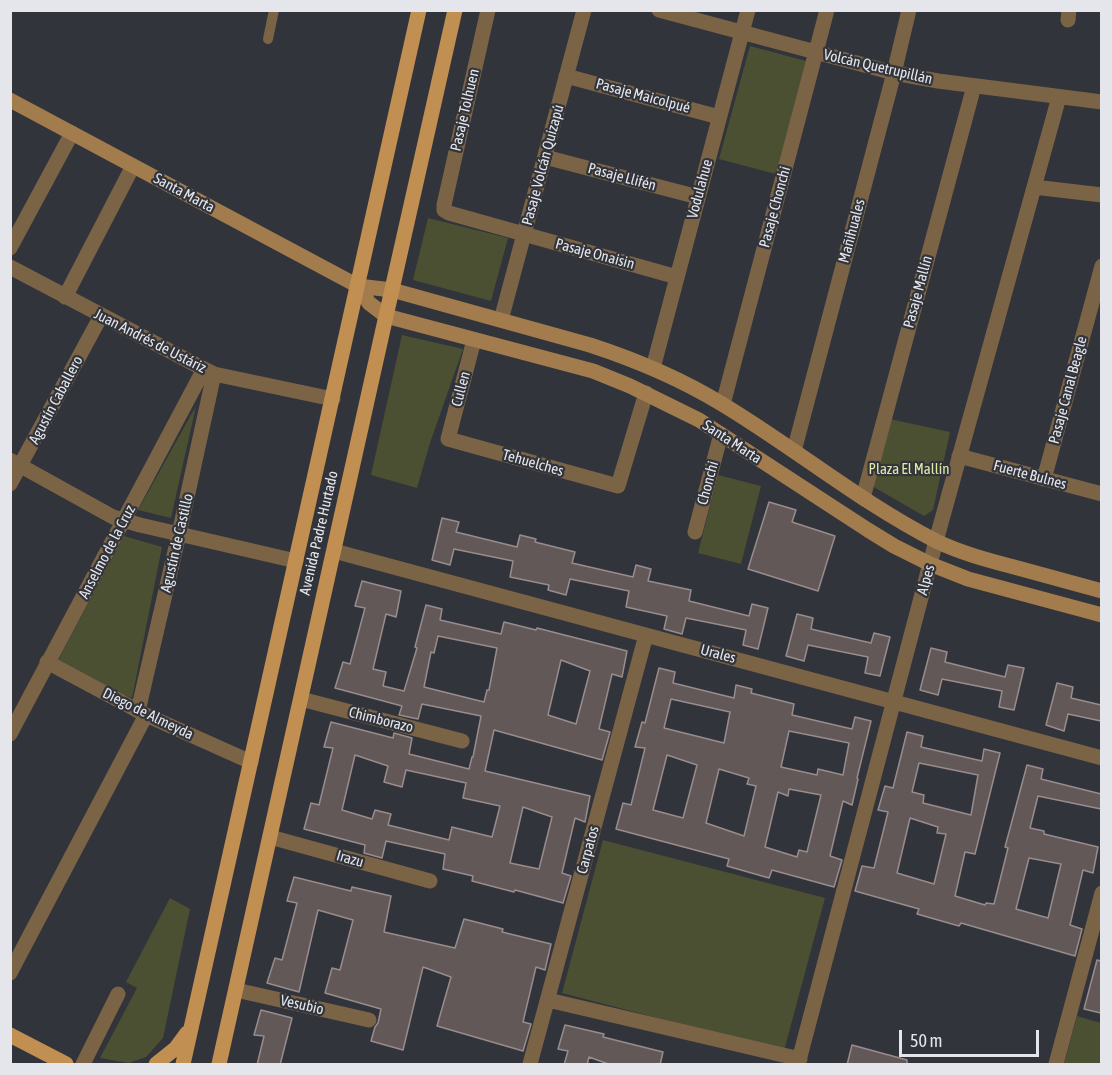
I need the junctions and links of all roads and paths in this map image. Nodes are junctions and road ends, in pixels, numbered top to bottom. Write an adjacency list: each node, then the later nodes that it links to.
1 (274, 10): 11 (lane)
2 (419, 10): 32 (main road, Avenida Padre Hurtado)
3 (455, 10): 33 (main road, Avenida Padre Hurtado)
4 (488, 10): 26 (street, Pasaje Tolhuen)
5 (584, 10): 14 (street, Pasaje Volcán Quizapú)
6 (748, 10): 10 (street, Vodulahue)
7 (826, 10): 12 (street, Pasaje Chonchi)
8 (909, 10): 13 (street, Mañihuales)
9 (663, 11): 10 (street, Volcán Quetrupillán)
10 (742, 33): 12 (street, Volcán Quetrupillán); 19 (street, Vodulahue)
11 (268, 39)
12 (816, 52): 13 (street, Volcán Quetrupillán); 43 (street, Pasaje Chonchi)
13 (894, 73): 15 (street, Volcán Quetrupillán); 46 (street, Mañihuales)
14 (567, 76): 19 (street, Pasaje Maicolpué); 21 (street, Pasaje Volcán Quizapú)
15 (974, 86): 16 (street, Volcán Quetrupillán); 52 (street, Pasaje Mallín)
16 (1059, 97): 18 (street, Volcán Quetrupillán); 23 (street, Alpes)
17 (10, 100): 20 (street, Santa Marta)
18 (1101, 102)
19 (719, 117): 25 (street, Vodulahue)
20 (72, 133): 22 (street, Santa Marta); 28 (street)
21 (545, 157): 25 (street, Pasaje Llifén); 27 (street, Pasaje Volcán Quizapú)
22 (133, 166): 32 (street, Santa Marta); 34 (street)
23 (1034, 187): 24 (street); 47 (street, Alpes)
24 (1101, 195)
25 (698, 197): 31 (street, Vodulahue)
26 (444, 210): 27 (street, Pasaje Onaisin)
27 (524, 235): 31 (street, Pasaje Onaisin); 37 (street, Pasaje Volcán Quizapú)
28 (10, 248)
29 (1101, 266): 49 (street, Pasaje Canal Beagle)
30 (10, 267): 34 (street, Juan Andrés de Ustáriz)
31 (677, 277): 39 (street, Vodulahue)
32 (358, 286): 33 (street, Santa Marta); 36 (street, Santa Marta); 42 (main road, Avenida Padre Hurtado)
33 (392, 290): 36 (main road, Avenida Padre Hurtado); 37 (street, Santa Marta)
34 (65, 297): 35 (street, Juan Andrés de Ustáriz)
35 (101, 316): 40 (street, Juan Andrés de Ustáriz); 48 (street, Agustín Caballero)
36 (386, 316): 38 (street, Santa Marta); 57 (main road, Avenida Padre Hurtado)
37 (501, 320): 39 (street, Santa Marta)
38 (474, 340): 41 (street, Santa Marta); 45 (street, Cullen)
39 (653, 368): 43 (street, Santa Marta)
40 (209, 371): 42 (street, Juan Andrés de Ustáriz); 53 (street, Anselmo de la Cruz); 55 (street, Agustín de Castillo)
41 (646, 393): 44 (street, Santa Marta); 45 (street, Tehuelches)
42 (333, 399): 58 (main road, Avenida Padre Hurtado)
43 (723, 404): 46 (street, Santa Marta)
44 (721, 434): 54 (street, Chonchi); 59 (street, Santa Marta)
45 (448, 439)
46 (794, 451): 52 (street, Santa Marta)
47 (960, 456): 49 (street, Fuerte Bulnes); 56 (street, Alpes)
48 (15, 463): 50 (street, Agustín Caballero); 53 (street)
49 (1044, 479): 51 (street, Fuerte Bulnes)
50 (10, 484)
51 (1101, 494)
52 (863, 498): 56 (street, Santa Marta)
53 (124, 520): 55 (street); 63 (street, Anselmo de la Cruz)
54 (695, 532)
55 (179, 534): 58 (street); 66 (street, Agustín de Castillo)
56 (936, 541): 59 (street, Alpes); 60 (street, Santa Marta)
57 (334, 551): 62 (street, Urales); 64 (main road, Avenida Padre Hurtado)
58 (296, 561): 70 (main road, Avenida Padre Hurtado)
59 (930, 564): 61 (street, Santa Marta); 65 (street, Alpes)
60 (1101, 591)
61 (1101, 615)
62 (646, 635): 65 (street, Urales); 77 (street, Carpatos)
63 (48, 662): 66 (street, Diego de Almeyda); 67 (street, Anselmo de la Cruz)
64 (301, 699): 68 (street, Chimborazo); 71 (main road, Avenida Padre Hurtado)
65 (894, 702): 69 (street, Urales); 81 (street, Alpes)
66 (142, 713): 70 (street, Diego de Almeyda); 74 (street, Agustín de Castillo)
67 (10, 734)
68 (462, 741)
69 (1101, 758)
70 (251, 762): 79 (main road, Avenida Padre Hurtado)
71 (270, 837): 72 (street, Irazu); 75 (main road, Avenida Padre Hurtado)
72 (430, 881)
73 (1101, 893): 88 (street)
74 (10, 973)
75 (236, 990): 78 (street, Vesubio); 86 (main road, Avenida Padre Hurtado)
76 (118, 994): 83 (street)
77 (548, 1000): 81 (street); 87 (street, Carpatos)
78 (369, 1020)
79 (192, 1025): 84 (main road); 85 (main road, Avenida Padre Hurtado)
80 (10, 1035): 82 (main road)
81 (799, 1062)
82 (66, 1065)
83 (83, 1065)
84 (156, 1065)
85 (183, 1065)
86 (219, 1065)
87 (530, 1065)
88 (1056, 1065)

